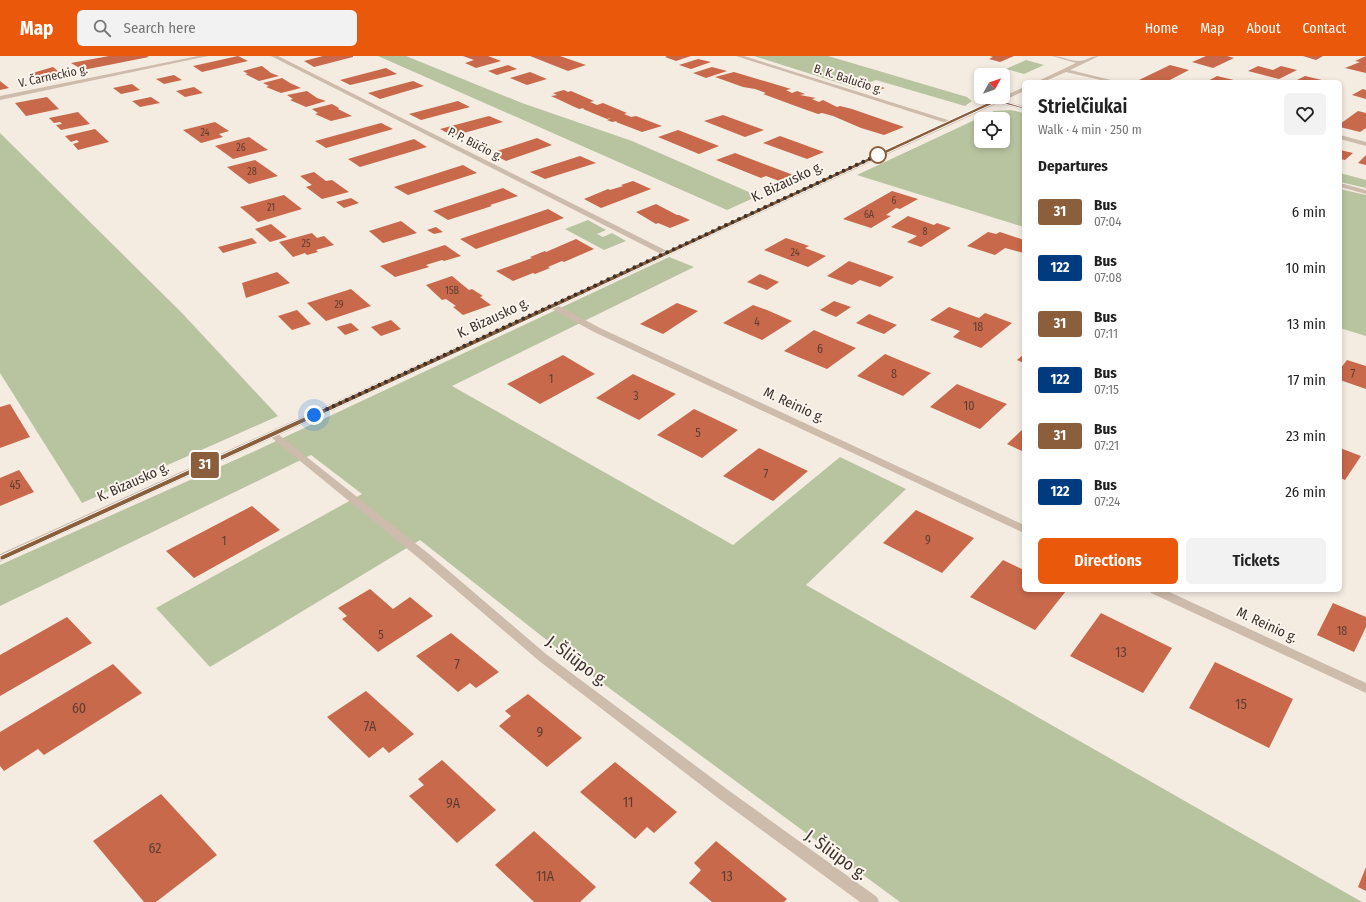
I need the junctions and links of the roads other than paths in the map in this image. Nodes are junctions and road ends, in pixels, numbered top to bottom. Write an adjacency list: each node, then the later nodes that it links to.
1 (205, 56): 12 (street, V. Čarneckio g.)
2 (274, 56): 21 (street, P. P. Būčio g.)
3 (739, 56): 16 (street, B. K. Balučio g.)
4 (1055, 56): 6 (street)
5 (1096, 56): 6 (street)
6 (1081, 62): 7 (street)
7 (1065, 70): 8 (street); 9 (street)
8 (1043, 80)
9 (1108, 80)
10 (1022, 90): 11 (street, K. Bizausko g.)
11 (1010, 95)
12 (0, 98)
13 (989, 104): 16 (street, K. Bizausko g.)
14 (1008, 104): 15 (street)
15 (1022, 108)
16 (949, 122): 21 (street, K. Bizausko g.)
17 (1342, 138): 18 (street)
18 (1366, 144)
19 (1342, 186): 20 (street)
20 (1366, 192)
21 (665, 253): 22 (street, K. Bizausko g.)
22 (552, 306): 23 (street, K. Bizausko g.); 24 (street, M. Reinio g.)
23 (273, 434): 25 (street, K. Bizausko g.); 28 (street, J. Šliūpo g.)
24 (1022, 528)
25 (0, 558)
26 (1159, 592): 27 (street, M. Reinio g.)
27 (1366, 688)
28 (872, 902)

